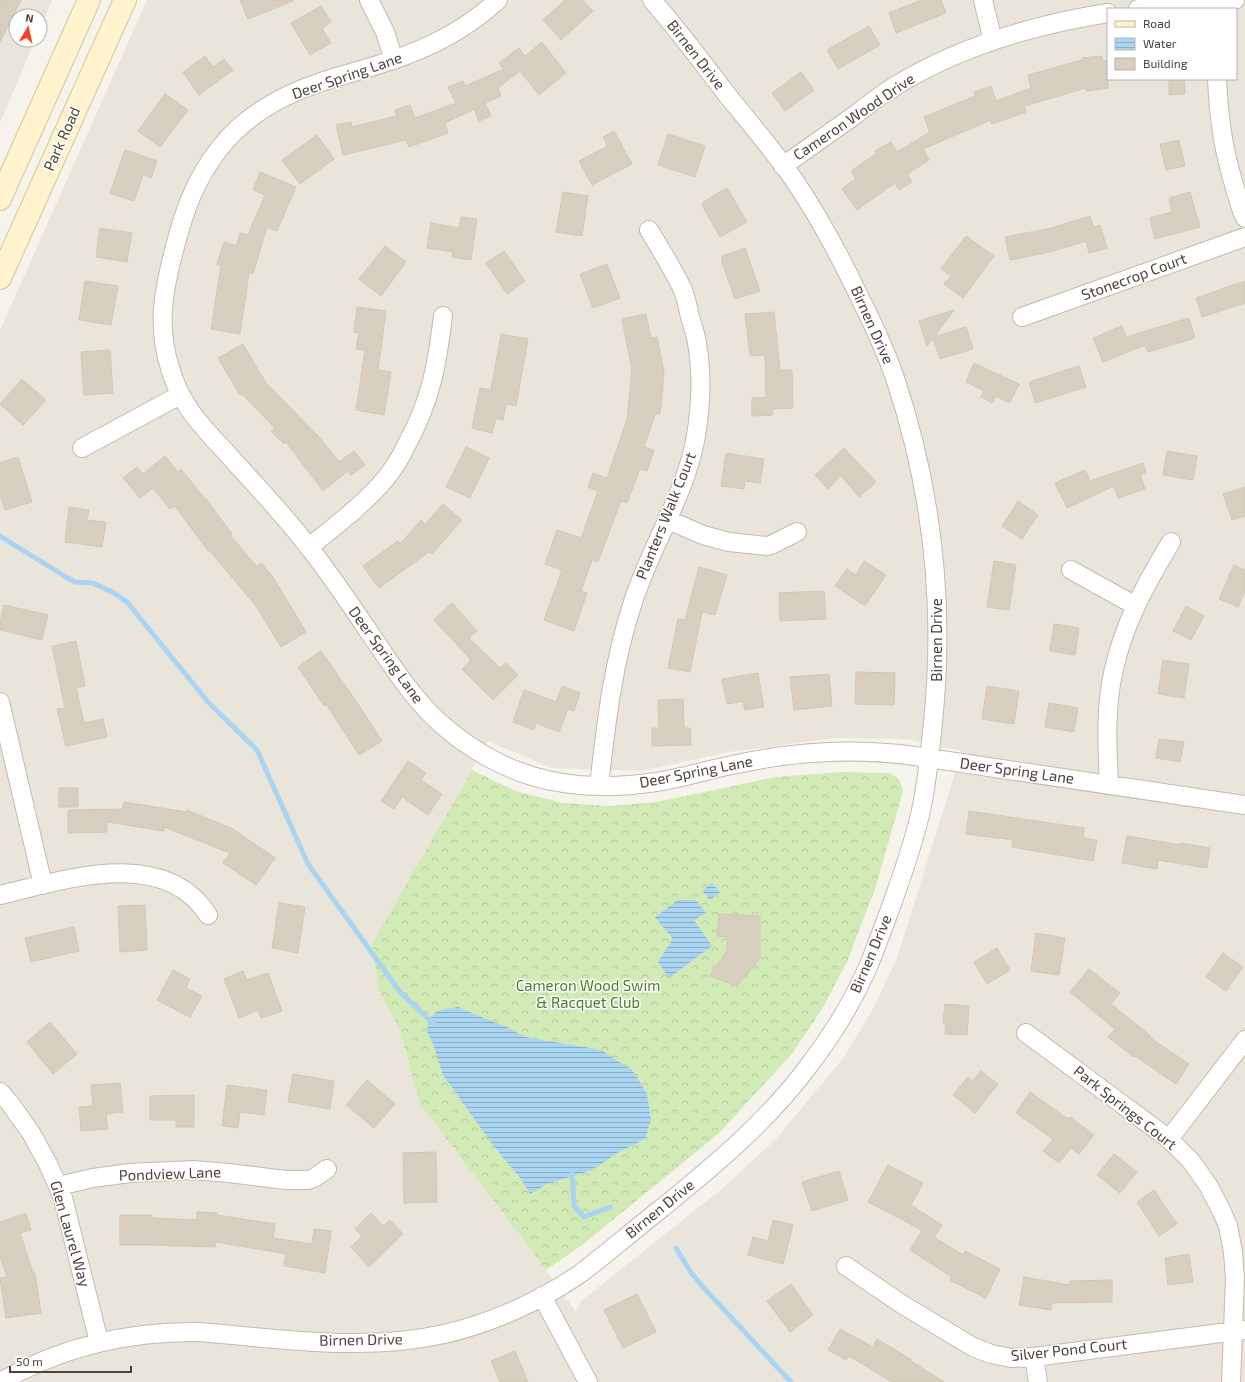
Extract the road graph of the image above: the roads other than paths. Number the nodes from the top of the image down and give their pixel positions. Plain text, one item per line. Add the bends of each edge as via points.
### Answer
1 (89, 0) edge
2 (124, 0) edge
3 (370, 0) edge
4 (498, 0) edge
5 (652, 0) edge
6 (983, 0) edge
7 (1235, 0) edge
8 (1210, 6) edge
9 (1162, 8) edge
10 (1107, 13) edge
11 (993, 41) junction
12 (394, 60) junction
13 (1217, 80) edge
14 (783, 166) junction
15 (0, 199) edge
16 (1245, 218) edge
17 (649, 230) dead end
18 (1245, 237) edge
19 (0, 278) edge
20 (443, 316) dead end
21 (1022, 317) dead end
22 (180, 396) junction
23 (82, 448) dead end
24 (668, 520) junction
25 (797, 532) dead end
26 (1172, 542) dead end
27 (309, 547) junction
28 (1071, 570) dead end
29 (1136, 606) junction
30 (0, 702) edge
31 (930, 758) junction
32 (1109, 784) junction
33 (599, 786) junction
34 (1245, 805) edge
35 (43, 885) junction
36 (0, 895) edge
37 (208, 915) dead end
38 (1026, 1033) dead end
39 (1245, 1040) edge
40 (0, 1092) edge
41 (1170, 1139) junction
42 (327, 1169) dead end
43 (58, 1186) junction
44 (846, 1266) dead end
45 (542, 1296) junction
46 (1239, 1330) edge
47 (99, 1342) junction
48 (1034, 1356) junction
49 (0, 1382) edge
50 (588, 1382) edge
51 (1038, 1382) edge
52 (1232, 1382) edge

1 - 15 main road
2 - 19 main road, Park Road
3 - 12 street via 385,32
4 - 12 street, Deer Spring Lane via 465,26 429,46
5 - 14 street, Birnen Drive
6 - 11 street
7 - 8 street
8 - 9 street
10 - 11 street, Cameron Wood Drive via 1024,31
11 - 14 street, Cameron Wood Drive via 928,68 891,88
12 - 22 street, Deer Spring Lane via 308,86 262,108 227,138 199,178 184,214 164,293 163,336 168,364
13 - 16 street via 1220,122 1228,165
14 - 31 street, Birnen Drive via 830,240 859,295 895,378 911,435 930,523 937,594 937,670
17 - 24 street, Planters Walk Court via 684,292 697,342 699,362 699,419 693,452
18 - 21 street, Stonecrop Court
20 - 27 street via 439,356 431,388 418,425 400,458 381,484 354,511
22 - 23 street
22 - 27 street, Deer Spring Lane via 192,415
24 - 25 street via 716,539 766,546
24 - 33 street, Planters Walk Court via 640,582 618,656 607,711
26 - 29 street via 1150,576
27 - 33 street, Deer Spring Lane via 408,689 442,724 492,759 521,772 552,781
28 - 29 street
29 - 32 street via 1121,640 1113,670 1108,707
30 - 35 street
31 - 32 street, Deer Spring Lane
31 - 33 street, Deer Spring Lane via 866,752 791,755 739,763 657,782
31 - 45 street, Birnen Drive via 919,819 897,891 868,966 836,1028 809,1066 765,1117 729,1152 596,1261
32 - 34 street, Deer Spring Lane
35 - 36 street
35 - 37 street via 110,873 155,876 189,893
38 - 41 street, Park Springs Court
39 - 41 street
40 - 43 street, Glen Laurel Way via 31,1133
41 - 46 street, Park Springs Court via 1191,1161 1208,1185 1228,1226 1234,1252
42 - 43 street, Pondview Lane via 308,1180 193,1170 130,1173
43 - 47 street, Glen Laurel Way via 72,1231
44 - 48 street, Silver Pond Court via 900,1303 973,1347 1011,1358
45 - 47 street, Birnen Drive via 483,1322 405,1341 338,1343 180,1332 154,1333
45 - 50 street
46 - 48 street, Silver Pond Court
46 - 52 street, Park Springs Court
47 - 49 street, Birnen Drive via 34,1364
48 - 51 street

